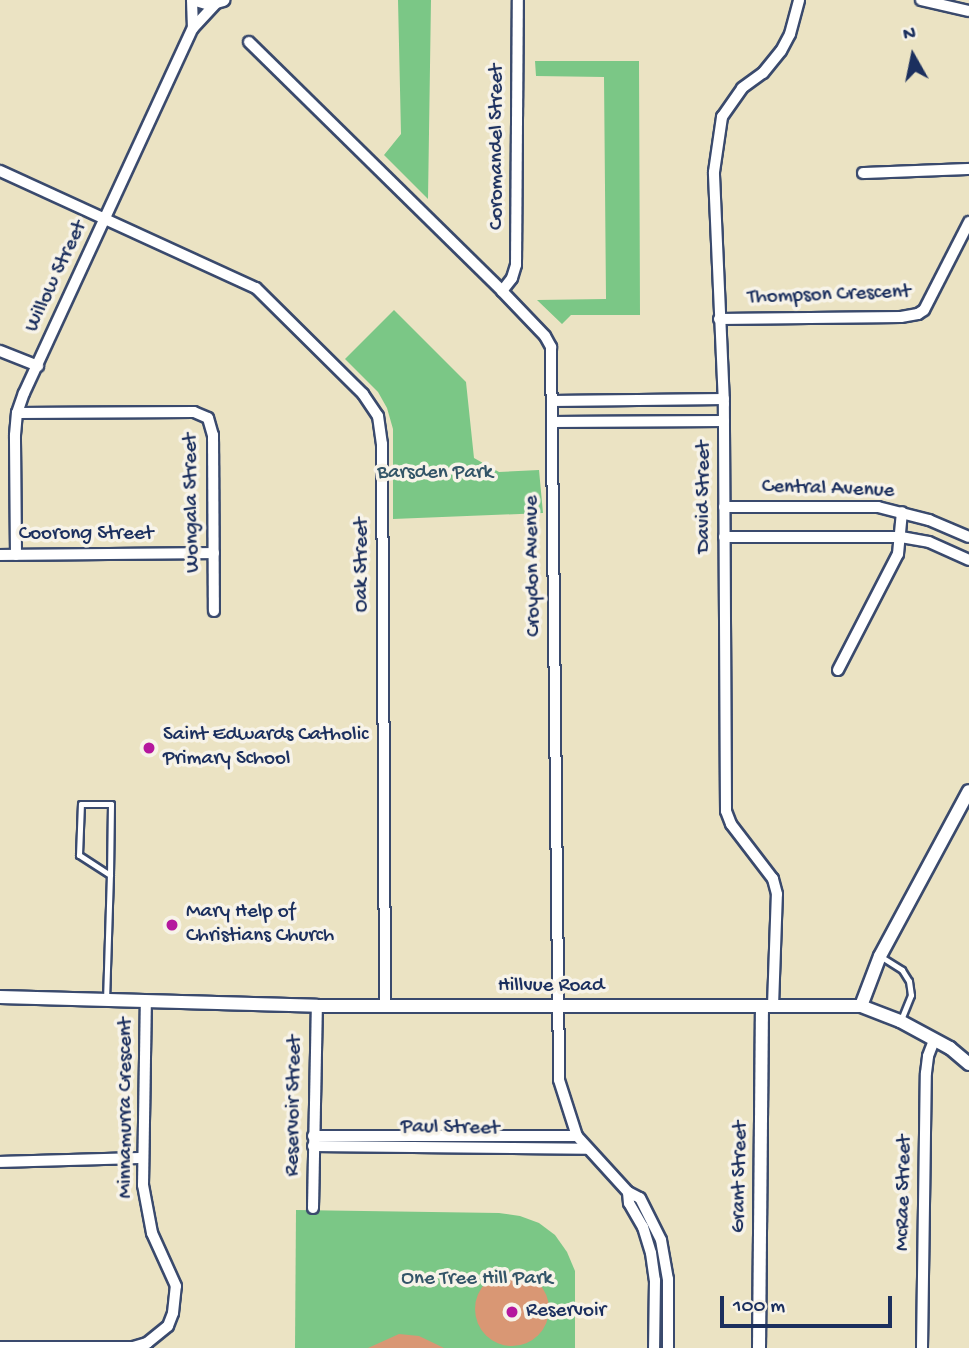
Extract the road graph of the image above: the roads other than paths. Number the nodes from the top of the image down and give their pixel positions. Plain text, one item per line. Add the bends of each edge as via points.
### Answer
1 (194, 0) edge
2 (518, 0) edge
3 (799, 0) edge
4 (921, 0) edge
5 (219, 2) edge
6 (969, 10) edge
7 (193, 28) junction
8 (249, 42) dead end
9 (969, 169) edge
10 (0, 171) edge
11 (863, 173) dead end
12 (106, 217) junction
13 (969, 222) edge
14 (502, 291) junction
15 (719, 319) junction
16 (0, 351) edge
17 (38, 366) junction
18 (724, 398) junction
19 (552, 401) junction
20 (17, 413) junction
21 (724, 421) junction
22 (552, 422) junction
23 (724, 507) junction
24 (902, 512) junction
25 (724, 537) junction
26 (901, 537) junction
27 (969, 537) edge
28 (214, 553) junction
29 (0, 555) edge
30 (16, 555) junction
31 (969, 560) edge
32 (214, 611) dead end
33 (838, 670) dead end
34 (969, 790) edge
35 (110, 875) junction
36 (880, 956) junction
37 (0, 997) edge
38 (106, 1001) junction
39 (146, 1002) junction
40 (385, 1005) junction
41 (317, 1006) junction
42 (557, 1006) junction
43 (767, 1006) junction
44 (861, 1006) junction
45 (900, 1021) junction
46 (934, 1040) junction
47 (969, 1064) edge
48 (577, 1136) junction
49 (313, 1141) junction
50 (587, 1149) junction
51 (143, 1158) junction
52 (0, 1162) edge
53 (628, 1192) junction
54 (313, 1208) dead end
55 (0, 1347) edge
56 (654, 1348) edge
57 (668, 1348) edge
58 (759, 1348) edge
59 (922, 1348) edge

1 - 5 street
1 - 7 street, Willow Street
2 - 14 street, Coromandel Street via 516,265
3 - 15 street, David Street via 782,51 730,102 717,138
4 - 6 street
5 - 7 street, Willow Street
7 - 12 street, Willow Street
8 - 14 street, Croydon Avenue
9 - 11 street
10 - 12 street, Oak Street
12 - 17 street, Willow Street
12 - 40 street, Oak Street via 256,288 363,394 378,416 382,444
13 - 15 street, Thompson Crescent via 918,314
14 - 19 street, Croydon Avenue via 551,347
15 - 18 street, David Street
16 - 17 street
17 - 20 street, Willow Street
18 - 19 street
18 - 21 street, David Street
19 - 22 street, Croydon Avenue
20 - 28 street, Wongala Street via 194,412 208,418 213,435
20 - 30 street, Willow Street
21 - 22 street
21 - 23 street, David Street
22 - 42 street, Croydon Avenue
23 - 24 street, Central Avenue
23 - 25 street, David Street
24 - 26 street
24 - 27 street, Central Avenue
25 - 26 street
25 - 43 street, David Street via 726,811 775,886
26 - 31 street via 929,542
26 - 33 street via 898,554
28 - 30 street, Coorong Street
28 - 32 street, Wongala Street
29 - 30 street, Coorong Street
34 - 36 street
35 - 35 lane via 79,855 81,804 111,804
35 - 38 lane
36 - 44 street
36 - 45 lane via 902,970 911,987
37 - 38 street, Hillvue Road
38 - 39 street, Hillvue Road
39 - 41 street, Hillvue Road
39 - 51 street, Minnamurra Crescent
40 - 41 street, Hillvue Road
40 - 42 street, Hillvue Road
41 - 49 street, Reservoir Street
42 - 43 street, Hillvue Road
42 - 48 street, Croydon Avenue via 559,1080
43 - 44 street, Hillvue Road
43 - 58 street, Grant Street
44 - 45 street
45 - 46 street
46 - 47 street
46 - 59 street, McRae Street via 926,1073
48 - 49 street, Paul Street
48 - 50 street, Croydon Avenue
49 - 50 street, Paul Street
49 - 54 street, Reservoir Street
50 - 53 street, Croydon Avenue
51 - 52 street
51 - 55 street, Minnamurra Crescent via 144,1196 152,1233 176,1286 168,1326 147,1343 133,1347
53 - 56 street, Croydon Avenue via 651,1253
53 - 57 street, Croydon Avenue via 640,1198 661,1240 668,1279

